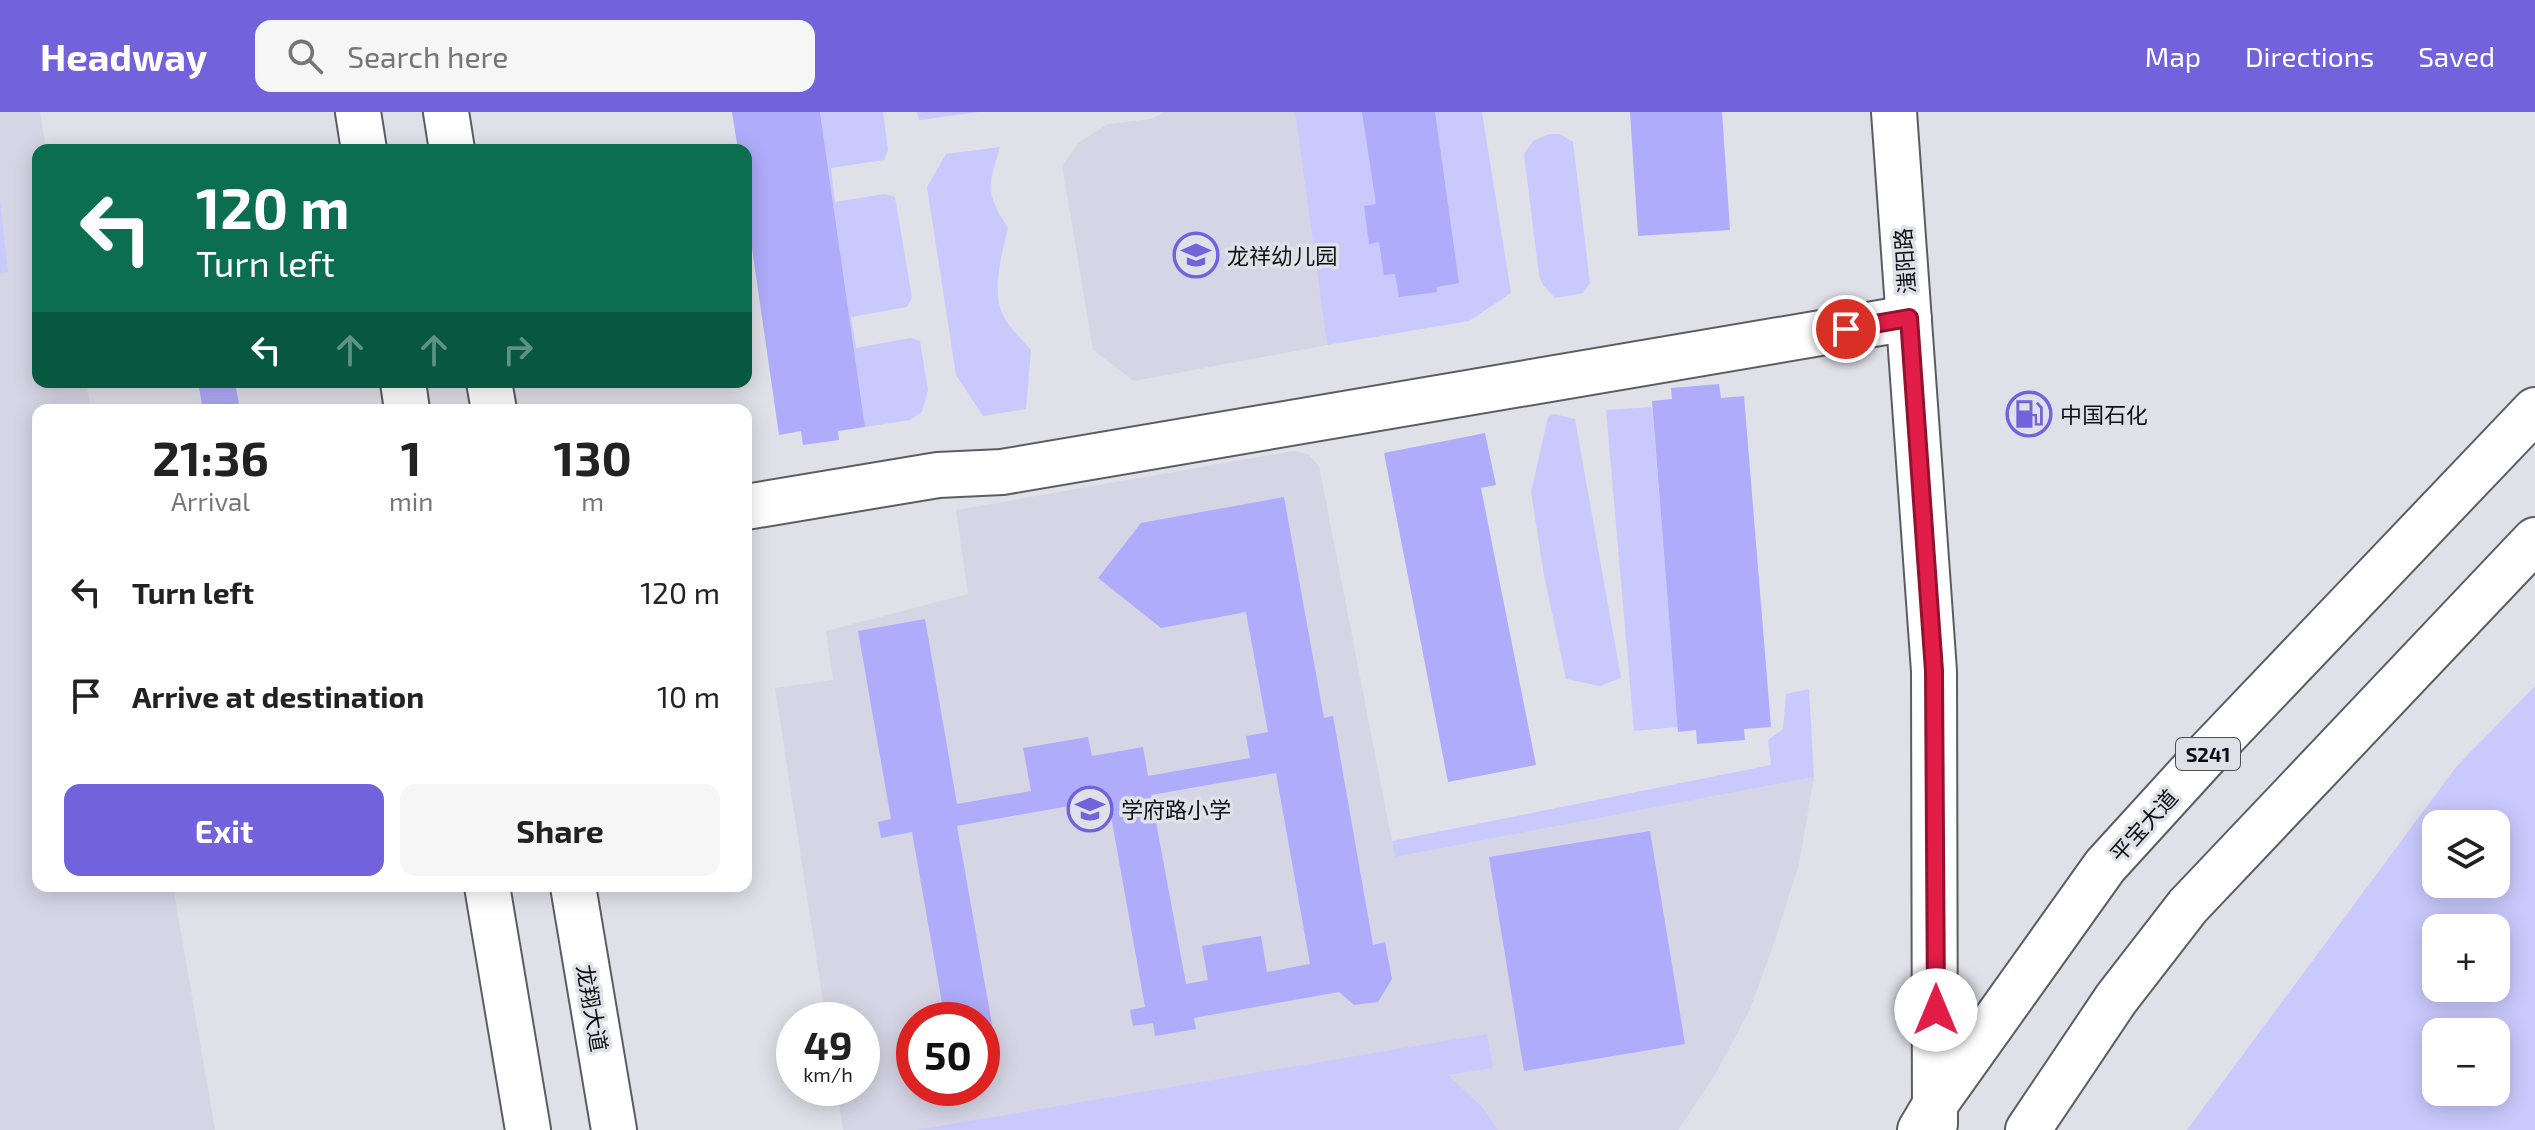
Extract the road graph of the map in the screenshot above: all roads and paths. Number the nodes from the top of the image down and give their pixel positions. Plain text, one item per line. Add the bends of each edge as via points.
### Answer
1 (358, 112) edge
2 (446, 112) edge
3 (1894, 112) edge
4 (363, 144) edge
5 (451, 144) edge
6 (1909, 318) junction
7 (2535, 410) edge
8 (752, 506) edge
9 (2535, 540) edge
10 (488, 892) edge
11 (574, 892) edge
12 (2116, 999) junction
13 (1931, 1121) edge
14 (528, 1130) edge
15 (614, 1130) edge
16 (2028, 1130) edge
17 (2058, 1130) edge

1 - 4 main road
2 - 5 main road
3 - 6 main road, 滍阳路
6 - 8 main road via 1002,472 938,475
6 - 13 main road, 滍阳路 via 1934,671
7 - 13 main road, 平宝大道 / S241 via 2105,866
9 - 12 main road via 2188,906
10 - 14 main road
11 - 15 main road, 龙翔大道
12 - 16 main road
12 - 17 main road

